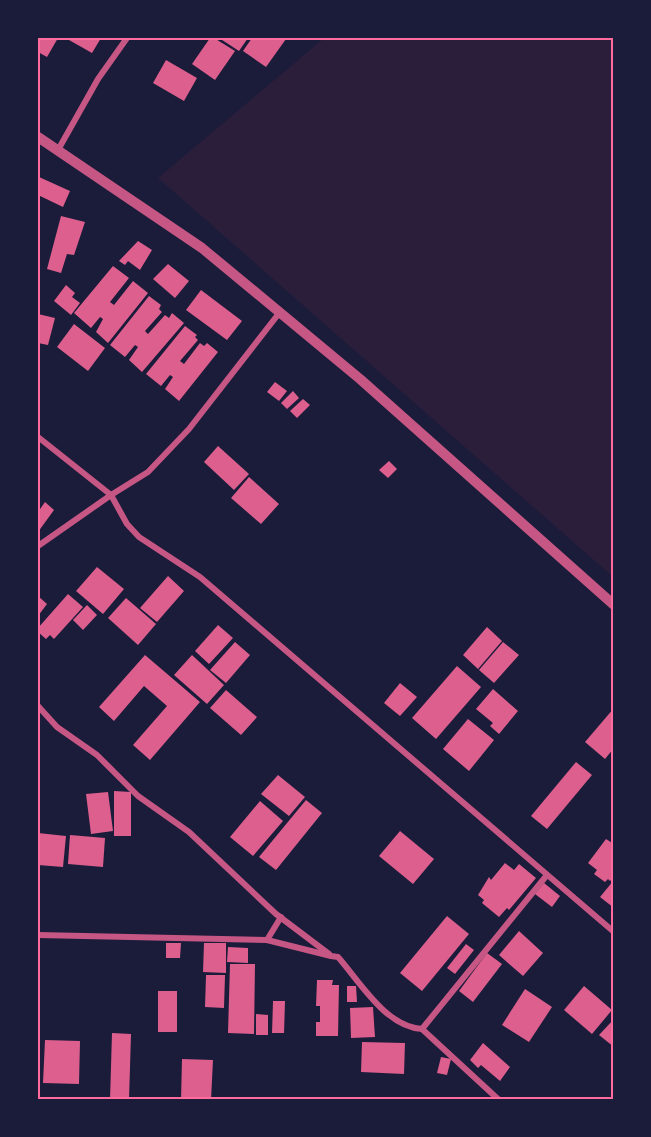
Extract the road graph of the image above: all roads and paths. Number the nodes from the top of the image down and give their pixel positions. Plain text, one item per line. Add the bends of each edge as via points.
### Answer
1 (127, 38) edge
2 (38, 137) edge
3 (58, 150) junction
4 (280, 312) junction
5 (38, 437) edge
6 (111, 495) junction
7 (38, 546) edge
8 (614, 604) edge
9 (38, 706) edge
10 (547, 875) junction
11 (281, 917) junction
12 (612, 928) edge
13 (38, 935) edge
14 (267, 940) junction
15 (331, 956) junction
16 (422, 1029) junction
17 (498, 1100) edge

1 - 3 street via 98,79
2 - 3 street
3 - 4 street via 202,248
4 - 6 street via 189,429 148,472
4 - 8 street
5 - 6 street
6 - 7 street
6 - 10 street via 139,537 200,577
9 - 11 street via 57,727 97,755 138,796 189,832
10 - 12 street
10 - 16 street
11 - 14 street
11 - 15 street
13 - 14 street
14 - 15 street
15 - 16 street via 338,957 389,1015 411,1029
16 - 17 street

